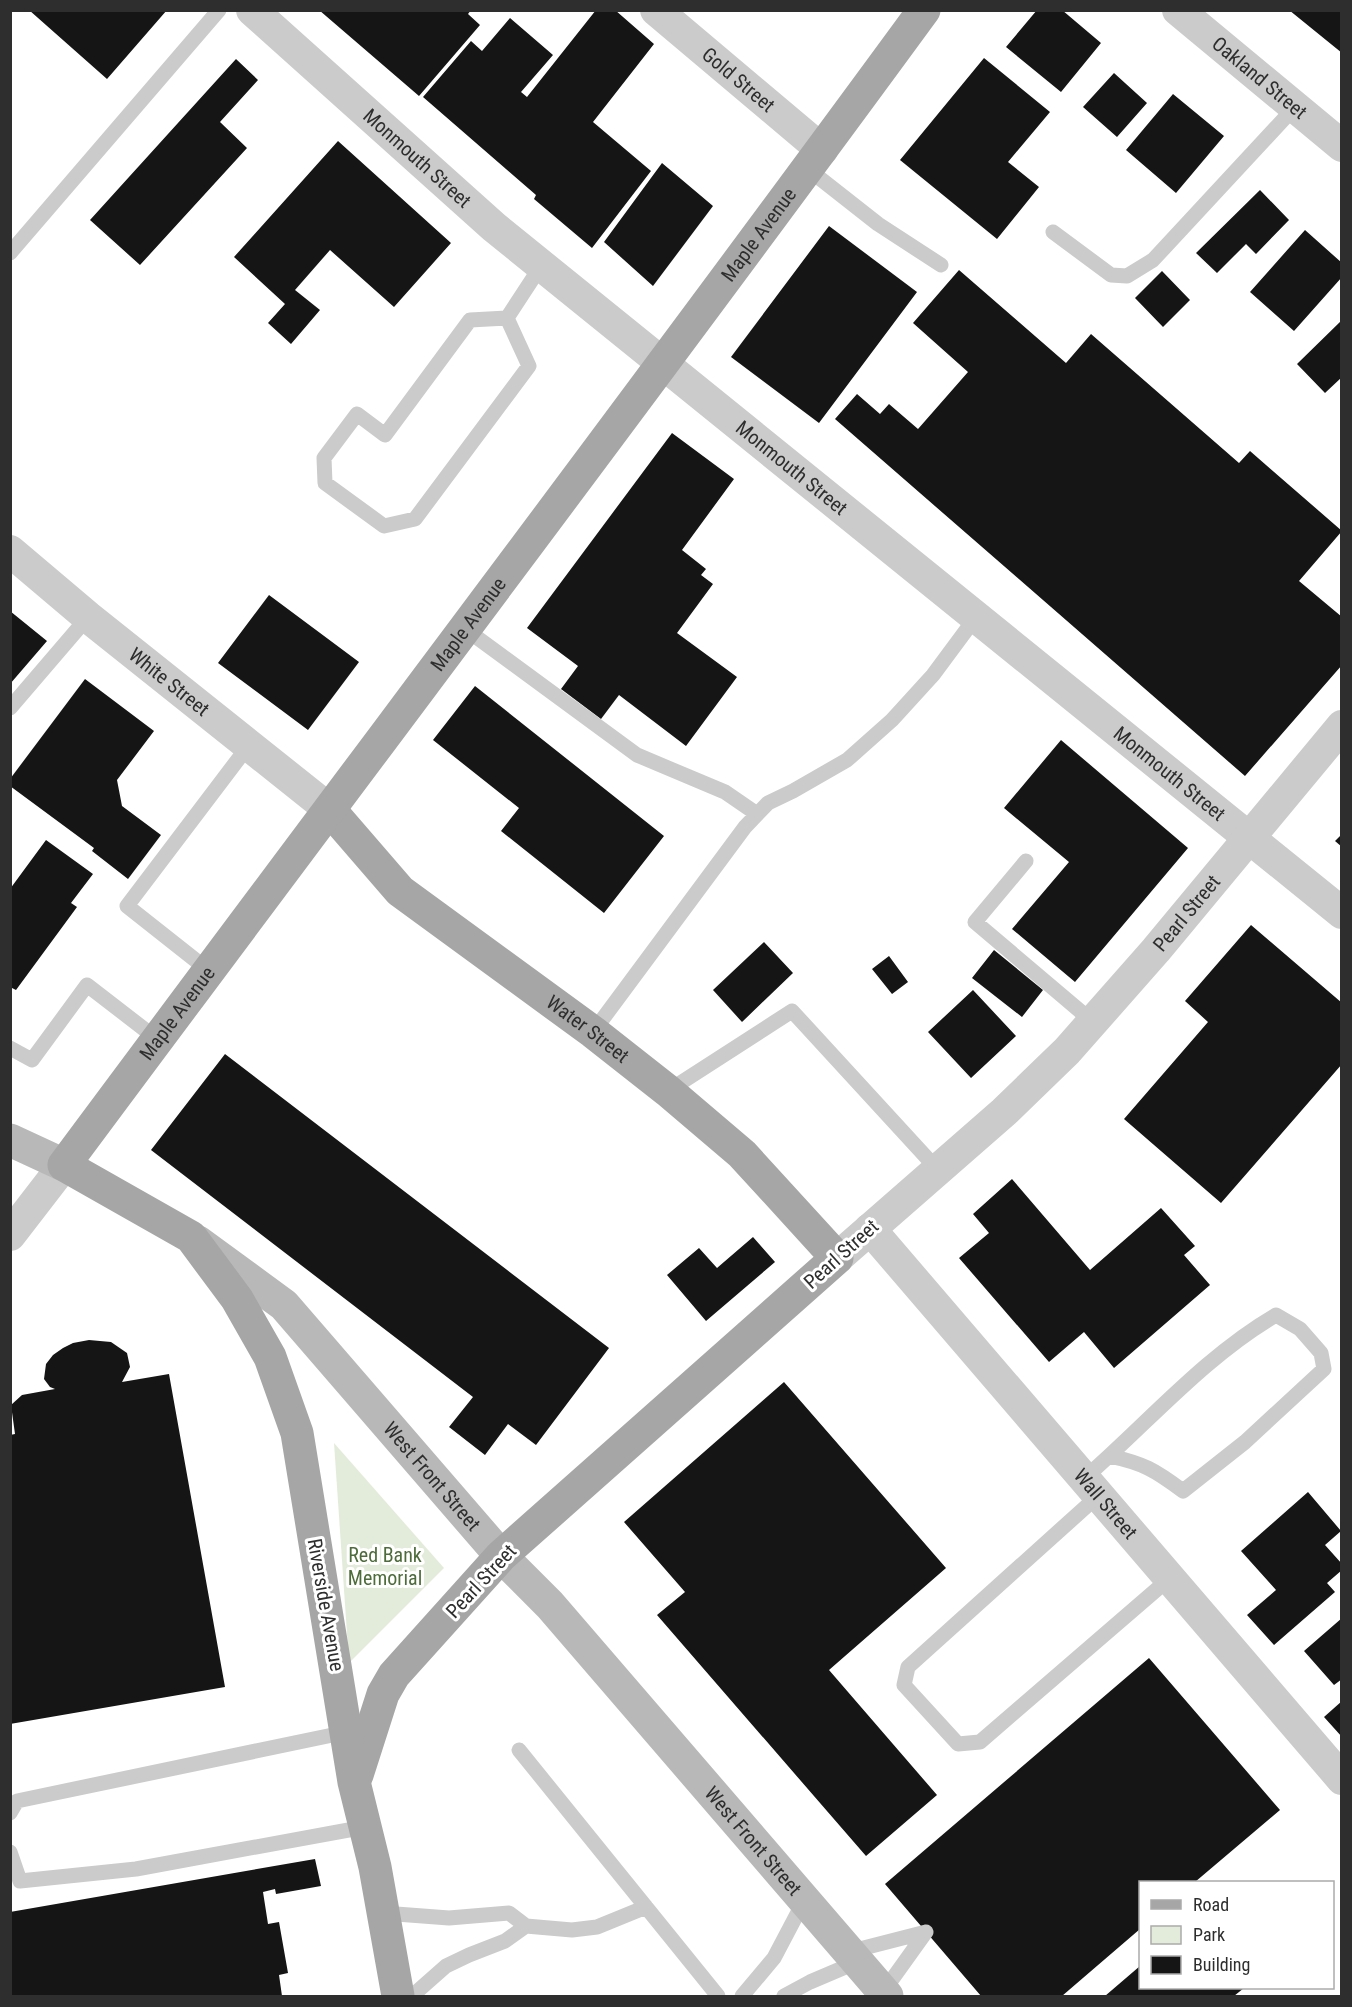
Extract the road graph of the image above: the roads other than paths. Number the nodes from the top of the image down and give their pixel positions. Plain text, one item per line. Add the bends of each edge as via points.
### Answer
1 (219, 10) edge
2 (252, 10) edge
3 (656, 10) edge
4 (924, 10) edge
5 (1178, 10) edge
6 (1294, 107) junction
7 (1341, 146) edge
8 (815, 159) junction
9 (1053, 232) dead end
10 (10, 254) edge
11 (542, 266) junction
12 (941, 266) dead end
13 (507, 318) junction
14 (661, 364) junction
15 (10, 550) edge
16 (88, 617) junction
17 (976, 617) junction
18 (464, 628) junction
19 (10, 708) edge
20 (1341, 726) edge
21 (249, 745) junction
22 (330, 810) junction
23 (757, 814) junction
24 (1249, 837) junction
25 (1026, 861) dead end
26 (1341, 913) edge
27 (208, 970) junction
28 (1093, 1022) junction
29 (593, 1032) junction
30 (158, 1039) junction
31 (10, 1048) edge
32 (668, 1091) junction
33 (10, 1140) edge
34 (64, 1165) junction
35 (938, 1170) junction
36 (870, 1229) junction
37 (10, 1235) edge
38 (191, 1237) junction
39 (837, 1258) junction
40 (1109, 1456) junction
41 (1092, 1486) junction
42 (501, 1556) junction
43 (1170, 1578) junction
44 (347, 1732) junction
45 (519, 1750) dead end
46 (1341, 1779) edge
47 (354, 1782) junction
48 (10, 1813) edge
49 (365, 1827) junction
50 (10, 1852) edge
51 (804, 1901) junction
52 (646, 1907) junction
53 (383, 1913) junction
54 (526, 1926) junction
55 (853, 1957) junction
56 (885, 1994) edge
57 (398, 1996) edge
58 (412, 1996) edge
59 (718, 1996) edge
60 (742, 1996) edge
61 (784, 1996) edge

1 - 10 lane
2 - 11 street, Monmouth Street
3 - 8 street, Gold Street
4 - 8 main road, Maple Avenue
5 - 6 street, Oakland Street
6 - 7 street, Oakland Street
6 - 9 lane via 1153,260 1127,276 1111,275
8 - 12 lane via 878,224
8 - 14 main road, Maple Avenue
11 - 13 lane
11 - 14 street, Monmouth Street
13 - 13 lane via 529,366 415,519 384,526 325,483 324,458 357,414 385,435 470,320
14 - 17 street, Monmouth Street
14 - 18 main road, Maple Avenue
15 - 16 street, White Street
16 - 19 lane
16 - 21 street, White Street
17 - 23 lane via 933,675 892,720 847,760 768,802
17 - 24 street, Monmouth Street
18 - 22 main road, Maple Avenue
18 - 23 lane via 637,755 724,792
20 - 24 street, Pearl Street
21 - 22 street, White Street
21 - 27 lane via 127,906
22 - 27 main road, Maple Avenue
22 - 29 main road, Water Street via 400,891
23 - 29 lane
24 - 26 street, Monmouth Street
24 - 28 street, Pearl Street
25 - 28 lane via 975,922
27 - 30 main road, Maple Avenue
28 - 35 street, Pearl Street via 1004,1112
29 - 32 main road, Water Street
30 - 31 lane via 87,985 32,1060
30 - 34 main road, Maple Avenue
32 - 35 lane via 792,1011
32 - 39 main road, Water Street via 742,1154
33 - 34 main road, West Front Street
34 - 37 street, Maple Avenue
34 - 38 main road, West Front Street
35 - 36 street, Pearl Street
36 - 39 street, Pearl Street
36 - 41 street, Wall Street
38 - 42 main road, West Front Street via 284,1305
38 - 44 main road, Riverside Avenue via 237,1299 270,1357 297,1433
39 - 42 main road, Pearl Street
40 - 40 lane via 1153,1469 1183,1491 1245,1442 1324,1369 1321,1353 1300,1329 1276,1315 1194,1378
40 - 41 lane
41 - 43 street, Wall Street
41 - 43 lane via 908,1667 904,1685 958,1744 980,1742
42 - 47 main road, Pearl Street via 394,1675 383,1694
42 - 51 main road, West Front Street via 550,1605
43 - 46 street, Wall Street
44 - 47 main road, Riverside Avenue
44 - 48 lane via 16,1801
45 - 52 lane
47 - 49 main road, Riverside Avenue
49 - 50 lane via 136,1869 20,1881
49 - 53 main road, Riverside Avenue
51 - 55 main road, West Front Street
51 - 60 lane via 774,1958
52 - 54 lane via 597,1927 572,1930
52 - 59 lane
53 - 54 lane via 449,1918 509,1913
53 - 57 main road, Riverside Avenue
54 - 58 lane via 505,1941 446,1966
55 - 56 main road, West Front Street
55 - 56 lane via 926,1932
55 - 61 lane

